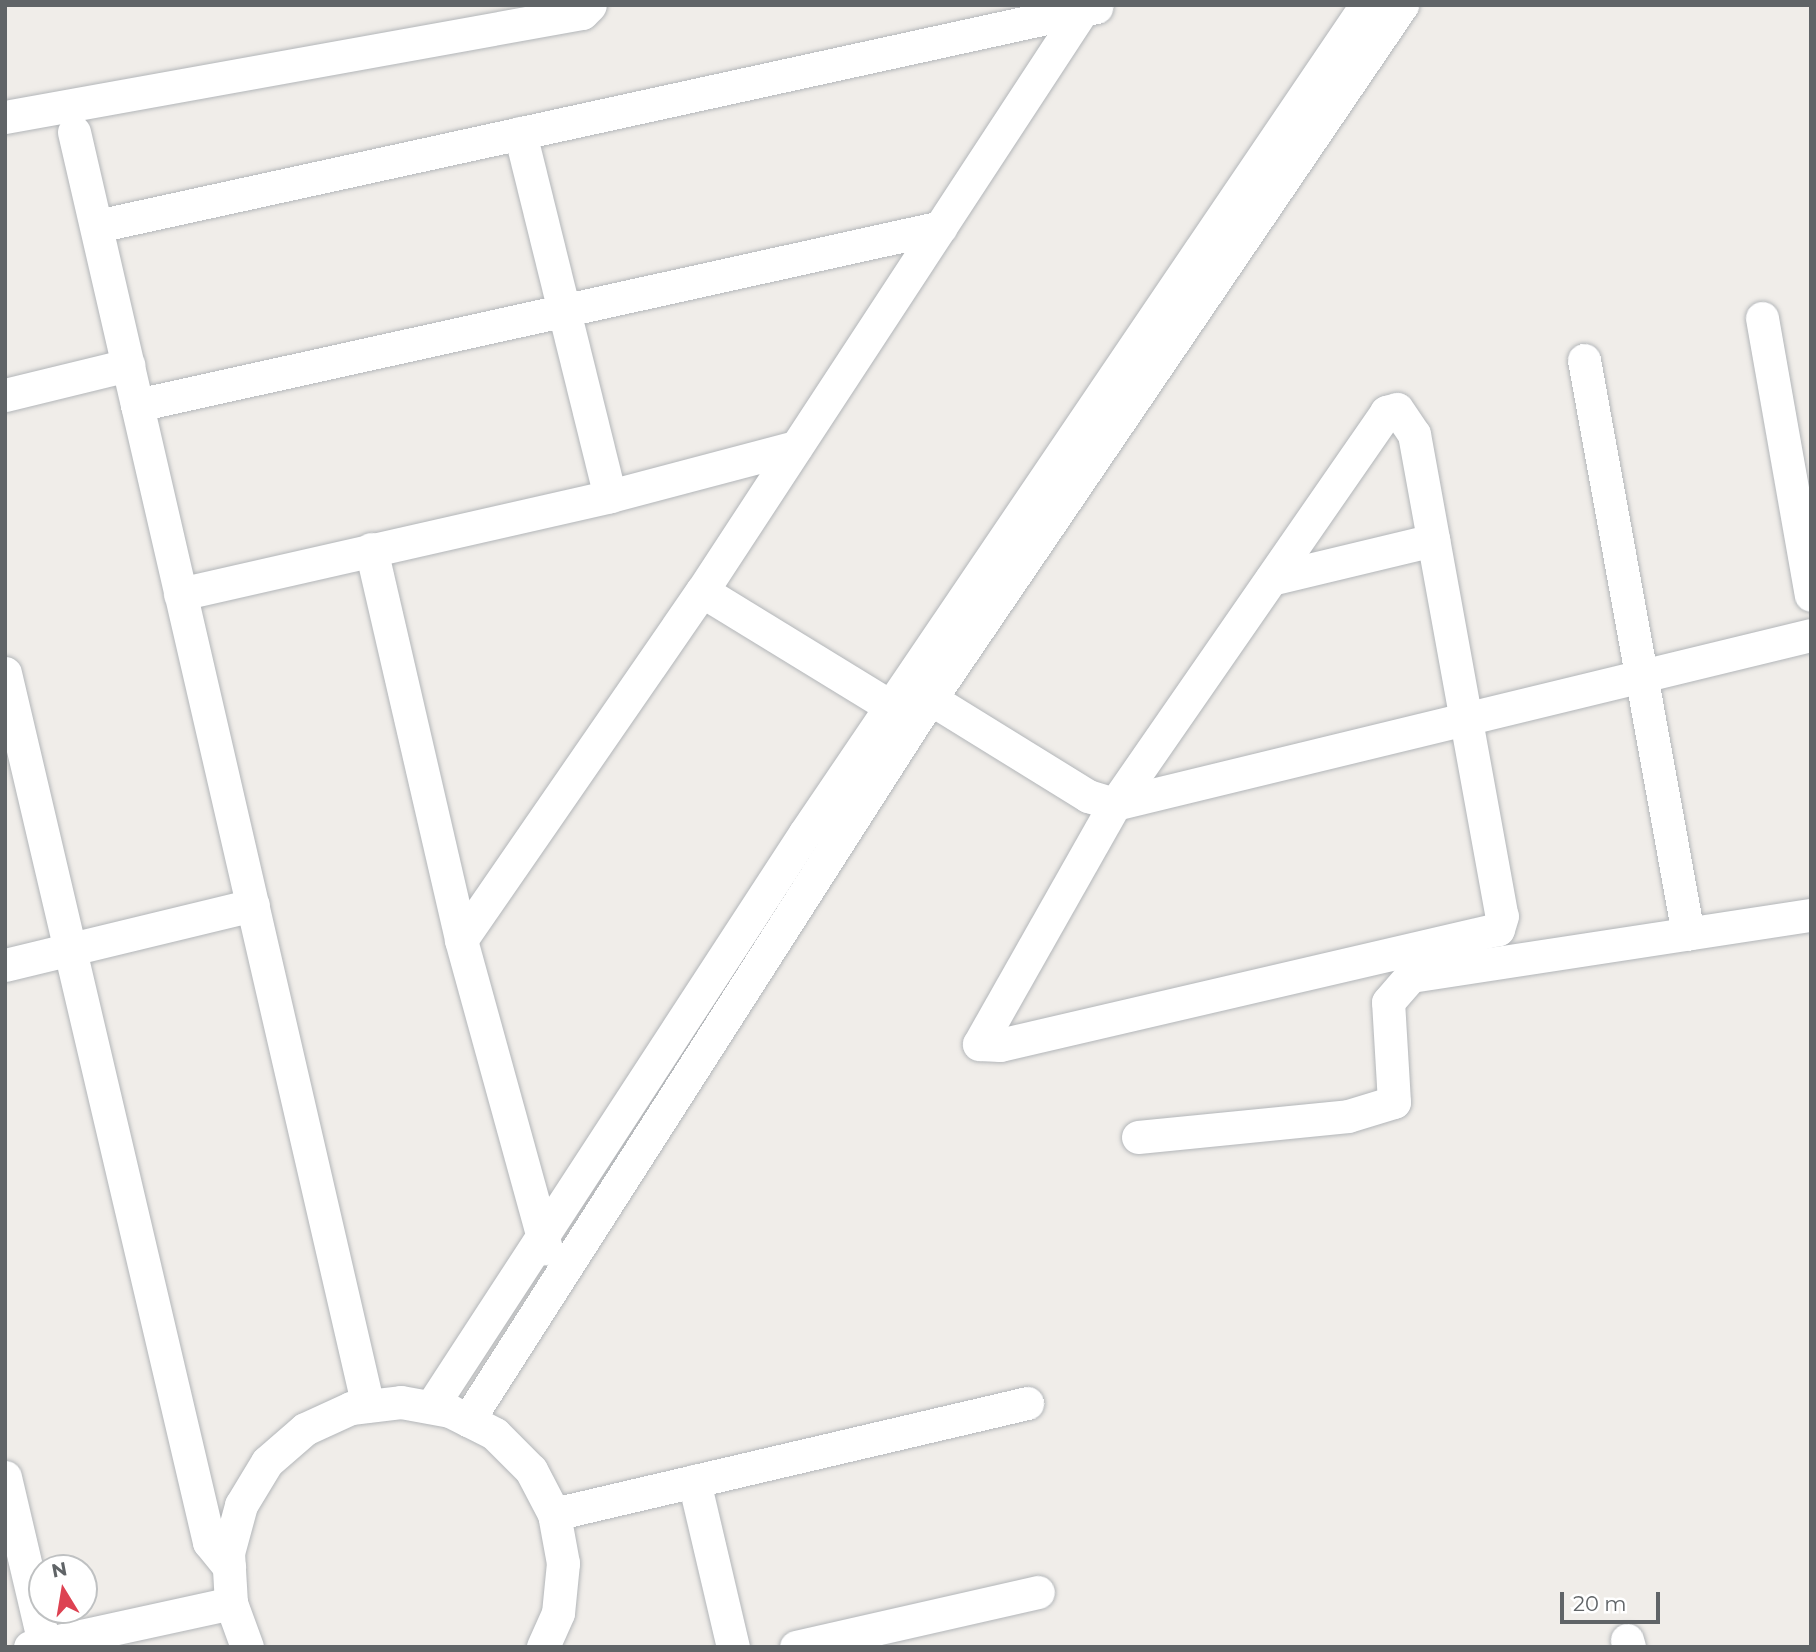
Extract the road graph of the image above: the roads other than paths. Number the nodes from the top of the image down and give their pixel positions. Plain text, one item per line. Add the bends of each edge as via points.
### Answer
1 (590, 5) edge
2 (1366, 5) edge
3 (1402, 5) edge
4 (1093, 7) edge
5 (5, 117) edge
6 (74, 132) dead end
7 (520, 133) junction
8 (97, 226) junction
9 (941, 227) junction
10 (564, 311) junction
11 (1762, 318) dead end
12 (1584, 360) dead end
13 (128, 365) junction
14 (5, 395) edge
15 (137, 405) junction
16 (796, 447) junction
17 (610, 496) junction
18 (1433, 540) junction
19 (371, 549) junction
20 (1271, 579) junction
21 (702, 591) junction
22 (180, 594) junction
23 (1811, 595) edge
24 (1811, 635) edge
25 (5, 673) edge
26 (1643, 676) junction
27 (912, 710) junction
28 (1467, 718) junction
29 (1115, 804) junction
30 (253, 905) junction
31 (1811, 915) edge
32 (1688, 934) junction
33 (461, 940) junction
34 (68, 950) junction
35 (5, 965) edge
36 (1138, 1137) dead end
37 (541, 1238) junction
38 (558, 1279) junction
39 (1027, 1403) dead end
40 (368, 1406) junction
41 (431, 1407) junction
42 (468, 1420) junction
43 (5, 1477) edge
44 (694, 1481) junction
45 (554, 1514) junction
46 (229, 1567) junction
47 (1038, 1592) dead end
48 (231, 1603) junction
49 (107, 1639) edge
50 (37, 1645) edge
51 (247, 1647) edge
52 (543, 1647) edge
53 (733, 1647) edge
54 (796, 1647) edge

1 - 5 street via 582,13
2 - 27 street
3 - 27 street
4 - 7 street
4 - 9 street
6 - 8 street
7 - 8 street
7 - 10 street
8 - 13 street
9 - 10 street
9 - 16 street
10 - 15 street
10 - 17 street
11 - 23 street
12 - 26 street
13 - 14 street
13 - 15 street
15 - 22 street
16 - 17 street
16 - 21 street
17 - 19 street
18 - 20 street
18 - 20 street via 1414,434 1397,409 1386,412
18 - 28 street
19 - 22 street
19 - 33 street
20 - 29 street
21 - 27 street
21 - 33 street
22 - 30 street
24 - 26 street
25 - 34 street
26 - 28 street
26 - 32 street
27 - 29 street via 1088,796
27 - 37 street
27 - 38 street
28 - 29 street
28 - 29 street via 1502,916 1498,929 1000,1045 979,1044
30 - 34 street
30 - 40 street
31 - 32 street
32 - 36 street via 1411,976 1388,1002 1394,1102 1348,1116
33 - 37 street
34 - 35 street
34 - 46 street via 209,1542
37 - 38 street
37 - 41 street
38 - 42 street
39 - 44 street
40 - 41 street via 401,1402
40 - 46 street via 351,1408 305,1429 267,1462 241,1505
41 - 42 street
42 - 45 street via 495,1434 531,1470
43 - 50 street
44 - 45 street
44 - 53 street
45 - 52 street via 564,1563 558,1613
46 - 48 street
47 - 54 street
48 - 49 street
48 - 51 street
49 - 50 street

